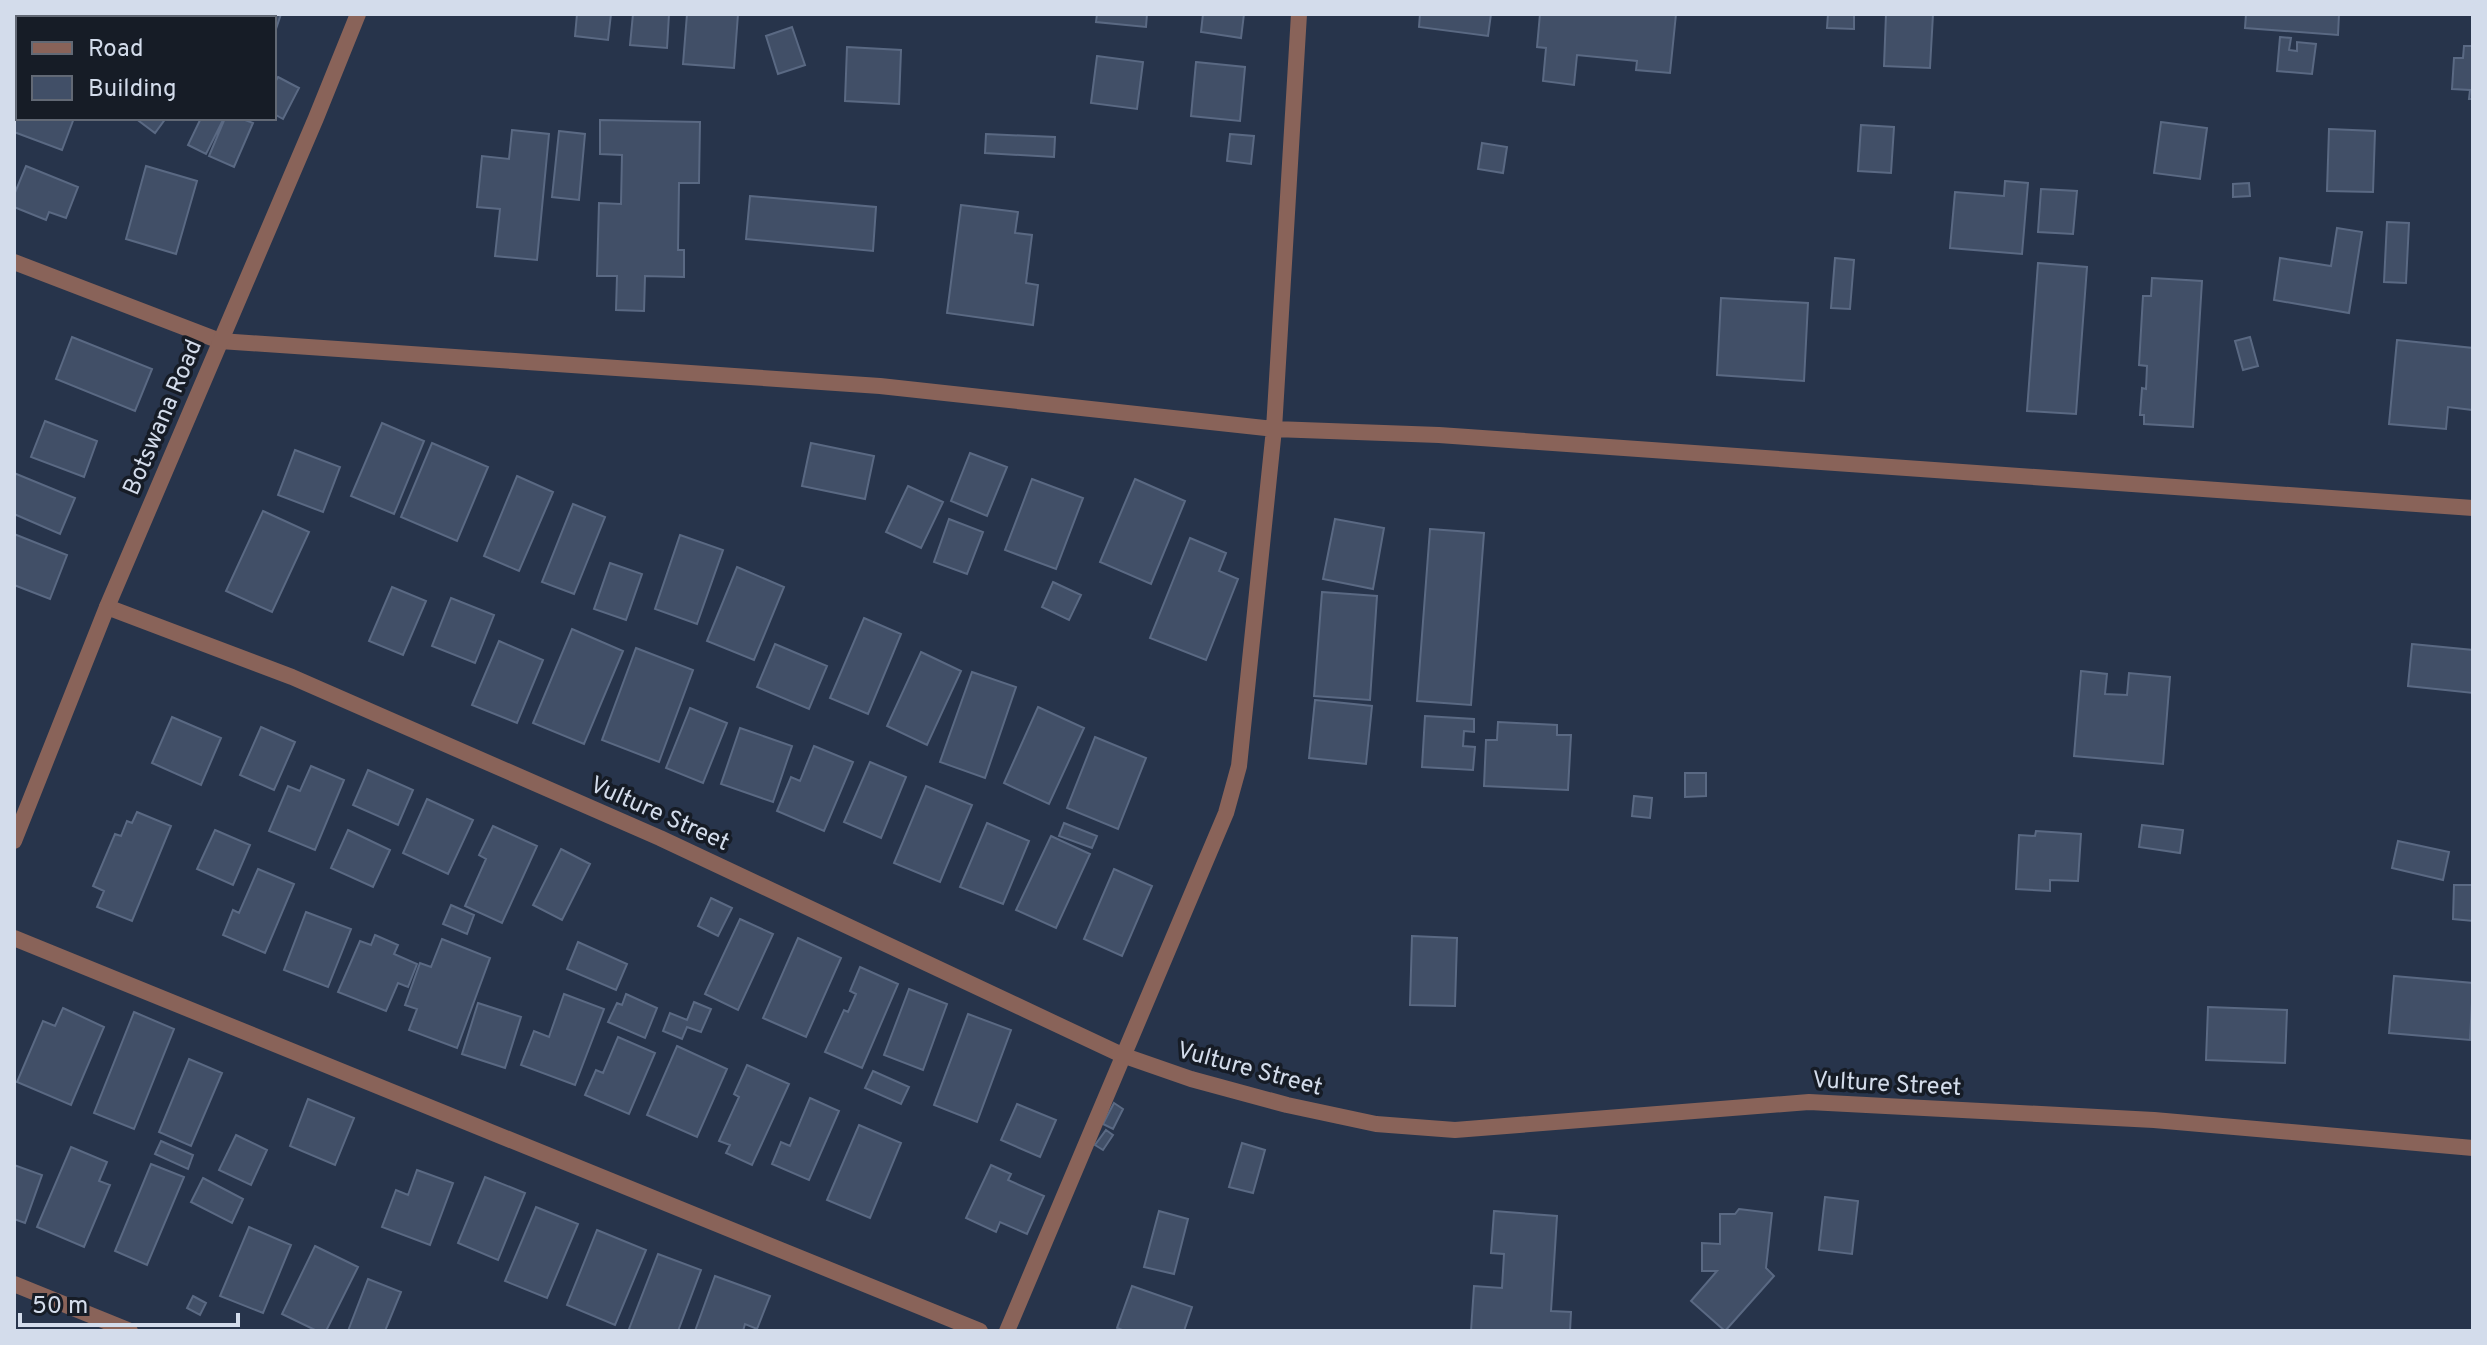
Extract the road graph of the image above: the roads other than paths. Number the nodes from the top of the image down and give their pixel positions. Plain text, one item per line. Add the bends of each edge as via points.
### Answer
1 (358, 14) edge
2 (1299, 14) edge
3 (14, 262) edge
4 (220, 341) junction
5 (1274, 429) junction
6 (2473, 508) edge
7 (107, 607) junction
8 (14, 841) edge
9 (14, 938) edge
10 (1122, 1055) junction
11 (2473, 1148) edge
12 (14, 1284) edge
13 (130, 1331) edge
14 (980, 1331) edge
15 (1007, 1331) edge

1 - 4 street, Botswana Road
2 - 5 street
3 - 4 street
4 - 5 street via 880,386
4 - 7 street, Botswana Road
5 - 6 street via 1455,436
5 - 10 street via 1239,766 1226,813
7 - 8 street, Botswana Road
7 - 10 street, Vulture Street via 292,677 660,838
9 - 14 street
10 - 11 street, Vulture Street via 1287,1105 1423,1128 1455,1130 1809,1102 2154,1120
10 - 15 street
12 - 13 street

